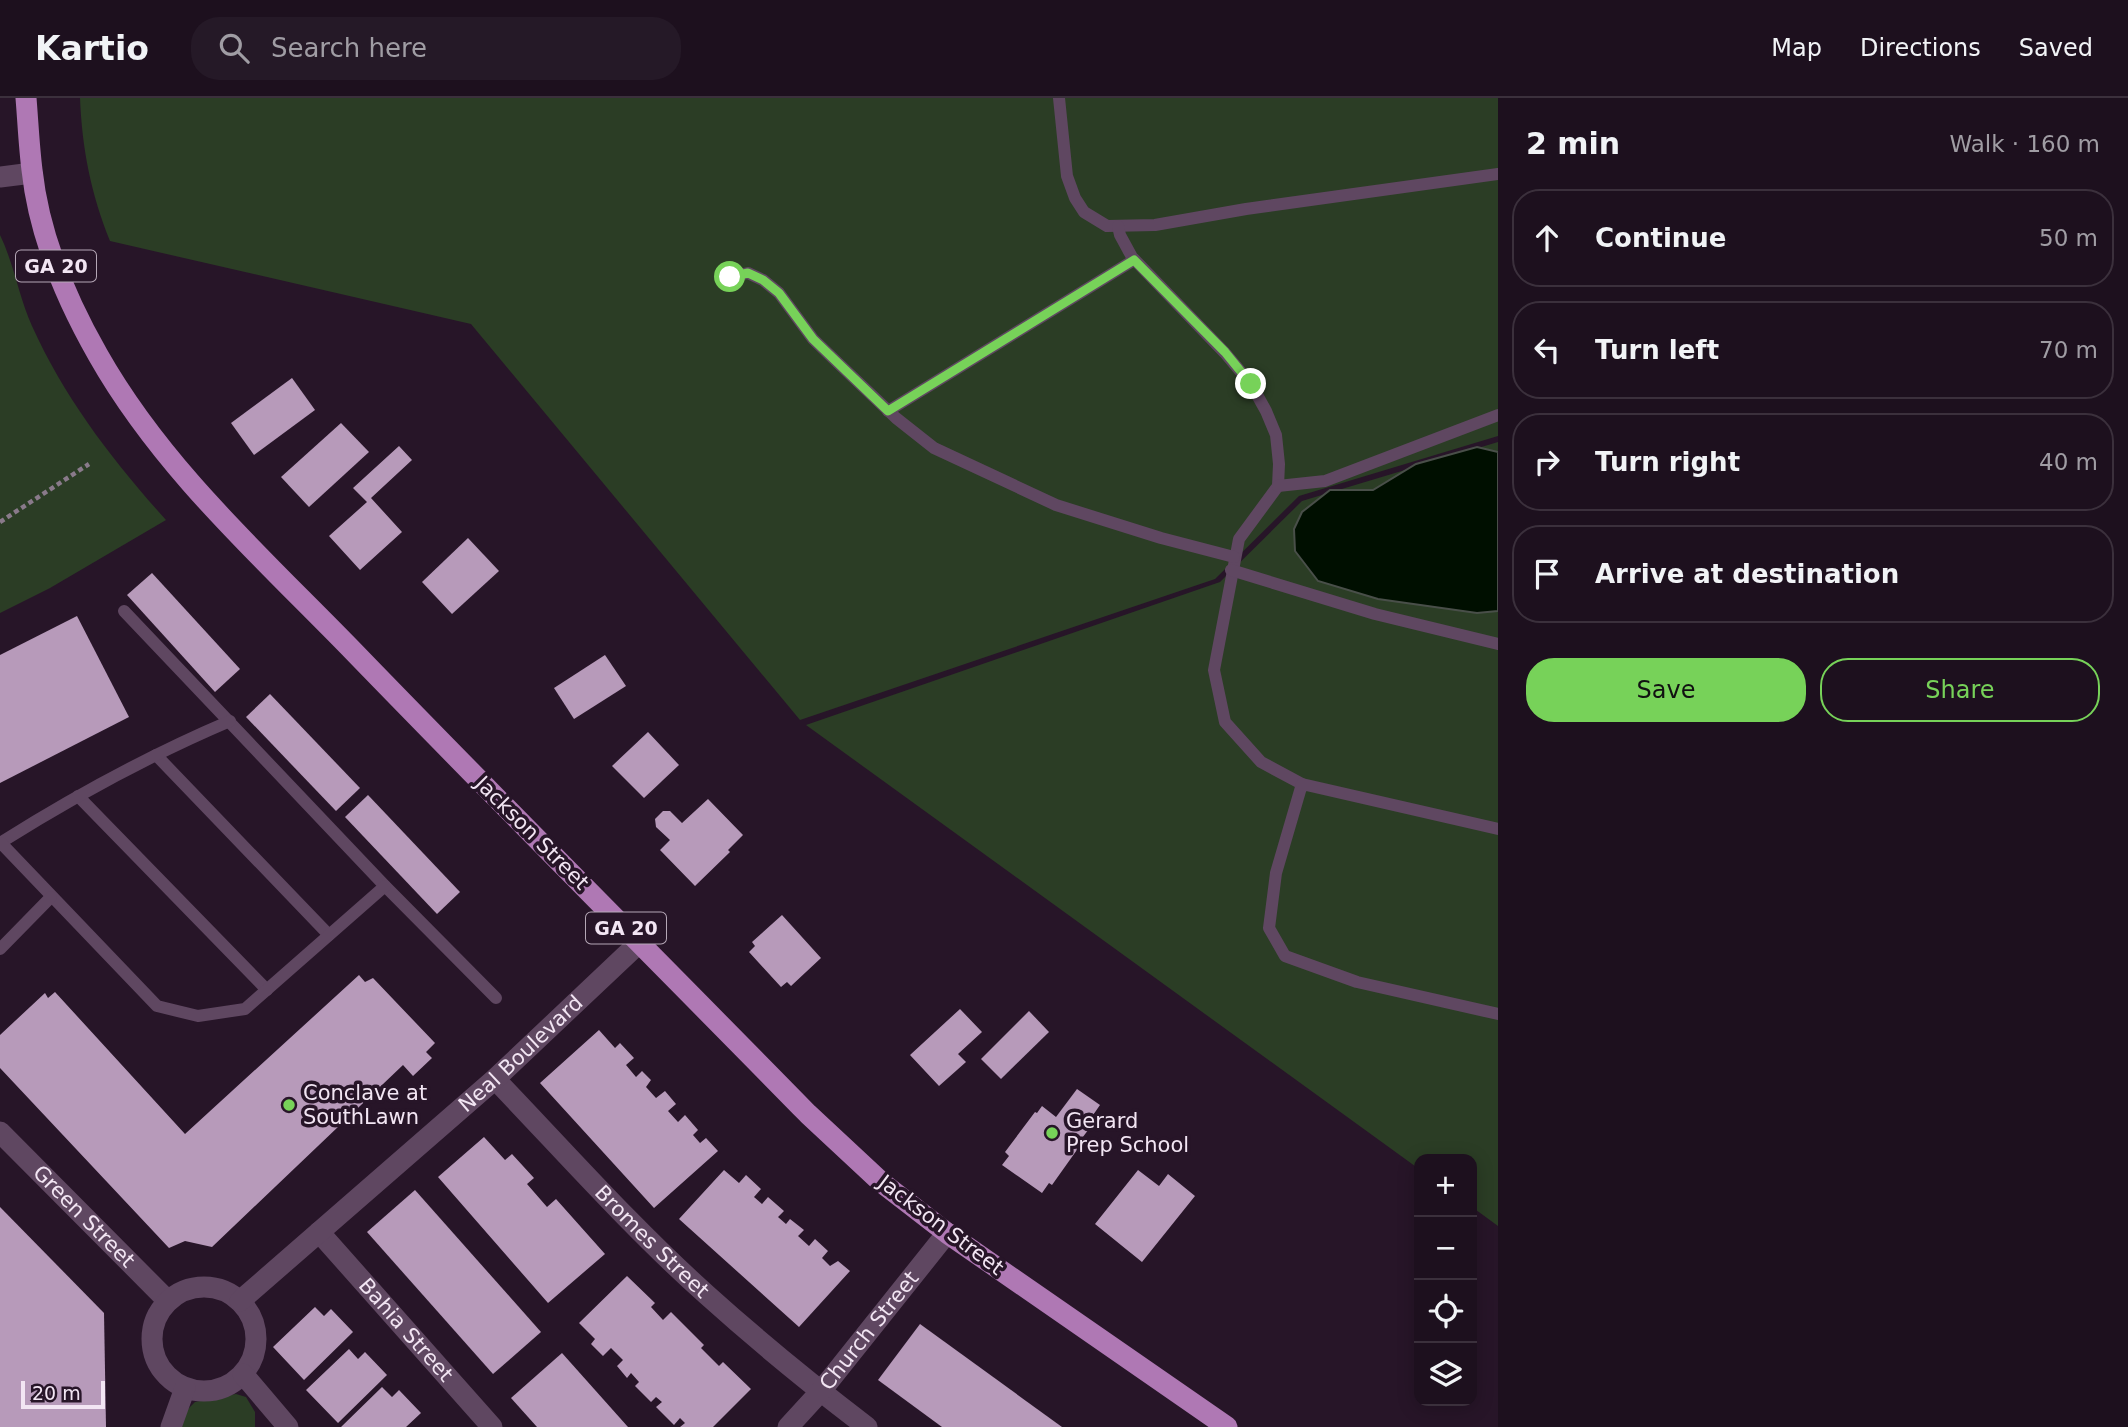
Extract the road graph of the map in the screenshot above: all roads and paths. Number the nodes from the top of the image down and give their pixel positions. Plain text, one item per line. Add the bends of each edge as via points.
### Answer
1 (26, 98) edge
2 (1059, 98) edge
3 (32, 173) junction
4 (1498, 174) edge
5 (0, 177) edge
6 (1118, 226) junction
7 (1134, 260) junction
8 (730, 277) dead end
9 (888, 411) junction
10 (1498, 415) edge
11 (89, 464) dead end
12 (1278, 486) junction
13 (0, 522) edge
14 (1234, 557) junction
15 (1231, 570) junction
16 (124, 611) dead end
17 (1498, 643) edge
18 (230, 721) junction
19 (156, 755) junction
20 (1302, 784) junction
21 (78, 796) junction
22 (1498, 829) edge
23 (1, 843) edge
24 (385, 886) junction
25 (51, 897) junction
26 (329, 935) junction
27 (640, 942) junction
28 (0, 949) edge
29 (267, 990) junction
30 (496, 998) dead end
31 (1498, 1014) edge
32 (495, 1079) junction
33 (0, 1132) edge
34 (319, 1232) junction
35 (947, 1233) junction
36 (168, 1301) junction
37 (240, 1301) junction
38 (243, 1374) junction
39 (185, 1388) junction
40 (821, 1391) junction
41 (171, 1427) edge
42 (288, 1427) edge
43 (492, 1427) edge
44 (788, 1427) edge
45 (867, 1427) edge
46 (1227, 1427) edge

1 - 3 highway, Jackson Street / GA 20
2 - 6 lane via 1067,176 1074,198 1084,212 1107,226
3 - 5 street
3 - 27 highway, Jackson Street / GA 20 via 54,261 75,313 119,391 166,456
4 - 6 lane via 1155,225
6 - 7 lane
7 - 9 lane
7 - 12 lane via 1251,384 1276,435
8 - 9 lane via 748,273 771,286 813,339
9 - 14 lane via 934,448 1056,505
10 - 12 lane via 1325,481
11 - 13 path
12 - 14 lane via 1239,539
14 - 15 lane
15 - 17 lane via 1374,614
15 - 20 lane via 1214,670 1225,722 1261,762
16 - 18 lane
18 - 19 lane
18 - 24 lane
19 - 21 lane
19 - 26 lane
20 - 22 lane
20 - 31 lane via 1276,873 1269,929 1286,956 1357,982
21 - 23 lane
21 - 29 lane
23 - 25 lane
24 - 26 lane
24 - 30 lane
25 - 28 lane
25 - 29 lane via 157,1006 198,1016 245,1009
26 - 29 lane
27 - 32 street, Neal Boulevard
27 - 35 highway, Jackson Street / GA 20 via 808,1114 881,1182
32 - 34 street, Neal Boulevard
32 - 40 street, Bromes Street via 706,1294
33 - 36 street, Green Street
34 - 37 street, Neal Boulevard
34 - 43 street, Bahia Street
35 - 40 street, Church Street
35 - 46 highway, Jackson Street / GA 20
36 - 37 street via 196,1287 212,1287
36 - 39 street via 157,1314 152,1349 158,1366
37 - 38 street via 256,1329 252,1360
38 - 39 street via 216,1390
38 - 42 street
39 - 41 street
40 - 44 street, Church Street
40 - 45 street, Bromes Street

